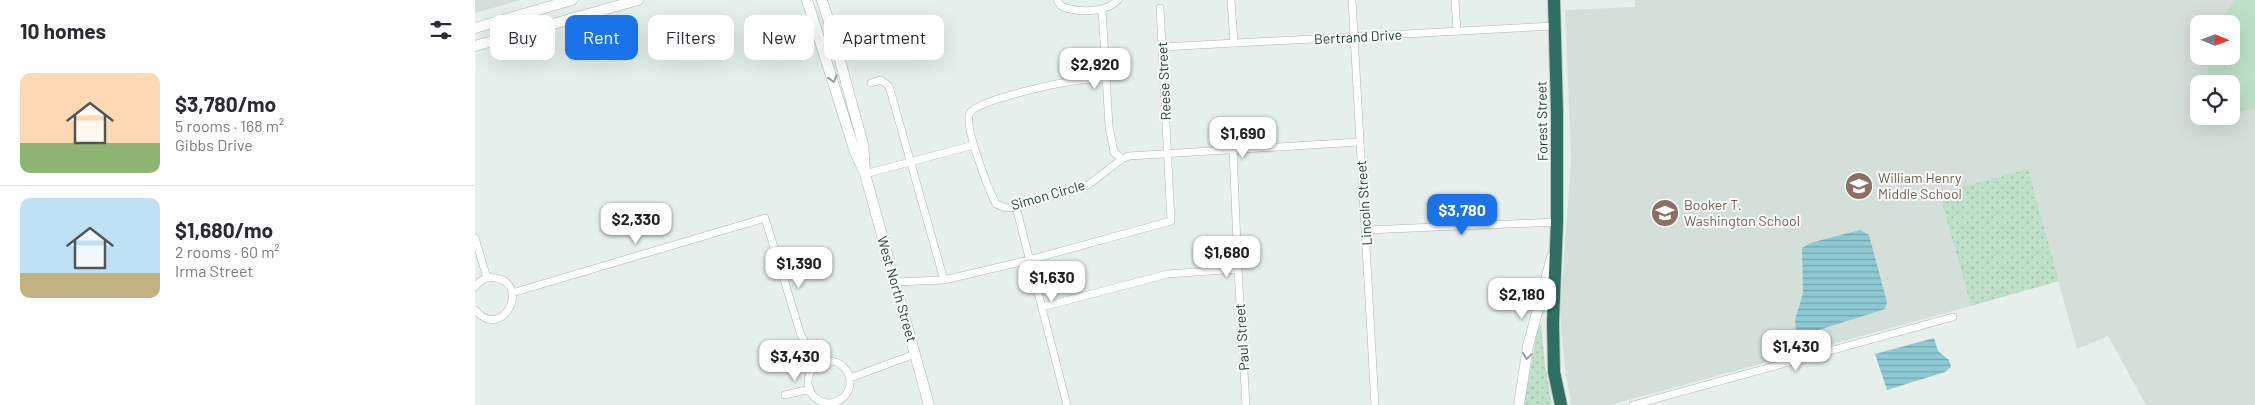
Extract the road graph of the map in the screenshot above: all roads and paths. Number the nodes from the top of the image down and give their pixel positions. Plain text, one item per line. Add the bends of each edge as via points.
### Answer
1 (572, 0) edge
2 (638, 0) edge
3 (807, 0) edge
4 (823, 0) edge
5 (1057, 0) edge
6 (1119, 0) edge
7 (1231, 0) edge
8 (1352, 0) edge
9 (1455, 0) edge
10 (1553, 0) edge
11 (1160, 8) dead end
12 (1102, 9) junction
13 (1555, 26) junction
14 (475, 28) edge
15 (1457, 31) junction
16 (1353, 37) junction
17 (1234, 43) junction
18 (475, 46) edge
19 (1162, 47) junction
20 (1106, 79) junction
21 (871, 83) dead end
22 (1359, 142) junction
23 (974, 145) junction
24 (1233, 149) junction
25 (1167, 153) junction
26 (1122, 159) junction
27 (910, 161) junction
28 (865, 174) junction
29 (1016, 207) junction
30 (1557, 222) junction
31 (1366, 230) junction
32 (475, 238) edge
33 (1556, 241) junction
34 (1029, 260) junction
35 (1238, 269) junction
36 (487, 278) junction
37 (944, 280) junction
38 (895, 282) junction
39 (475, 286) edge
40 (513, 293) junction
41 (1042, 307) junction
42 (475, 310) edge
43 (1953, 317) dead end
44 (915, 354) junction
45 (817, 365) junction
46 (850, 378) junction
47 (810, 389) junction
48 (785, 396) dead end
49 (842, 402) edge
50 (929, 405) edge
51 (1067, 405) edge
52 (1246, 405) edge
53 (1375, 405) edge
54 (1519, 405) edge
55 (1561, 405) edge
56 (1633, 405) edge

1 - 14 main road
2 - 18 main road
3 -> 28 main road, West North Street via 855,152
4 - 28 main road, West North Street via 863,144
5 - 12 street via 1069,9
6 - 12 street
7 - 17 street
8 - 16 street, Lincoln Street
9 - 15 street
10 - 13 highway, Forest Street
11 - 19 street, Reese Street
12 - 20 street
13 - 15 street, Bertrand Drive
13 - 30 highway, Forest Street
15 - 16 street, Bertrand Drive
16 - 17 street, Bertrand Drive
16 - 22 street, Lincoln Street
17 - 19 street, Bertrand Drive
19 - 25 street, Reese Street
20 - 23 street, Simon Circle via 1075,80 976,106 969,114
20 - 26 street via 1113,147
21 - 27 street via 881,80 889,86
22 - 24 street
22 - 31 street, Lincoln Street
23 - 27 street
23 - 29 street, Simon Circle via 986,186 996,204
24 - 25 street
24 - 35 street, Paul Street
25 - 26 street
25 - 34 street, Reese Street via 1171,221
26 - 29 street, Simon Circle via 1088,185
27 - 28 street
27 - 37 street
28 - 38 main road, West North Street
29 - 34 street
30 - 31 street
30 - 33 highway, Forest Street
31 - 53 street, Lincoln Street
32 - 36 street
33 -> 54 main road, Forest Street via 1528,346
33 - 55 highway, Forest Street via 1554,372
34 - 37 street, Reese Street
34 - 41 street
35 - 41 street via 1168,274
35 - 52 street, Paul Street
36 - 39 street
36 - 40 street via 505,282
37 - 38 street, Reese Street
38 - 44 main road, West North Street
40 - 42 street via 512,306 503,316 491,319
40 - 45 street via 765,218 801,335
41 - 51 street
43 - 56 street
44 - 46 street
44 - 50 main road, West North Street
45 - 46 street via 826,361 837,362
45 - 47 street via 809,376
46 - 49 street
47 - 48 street
47 - 49 street via 821,401

